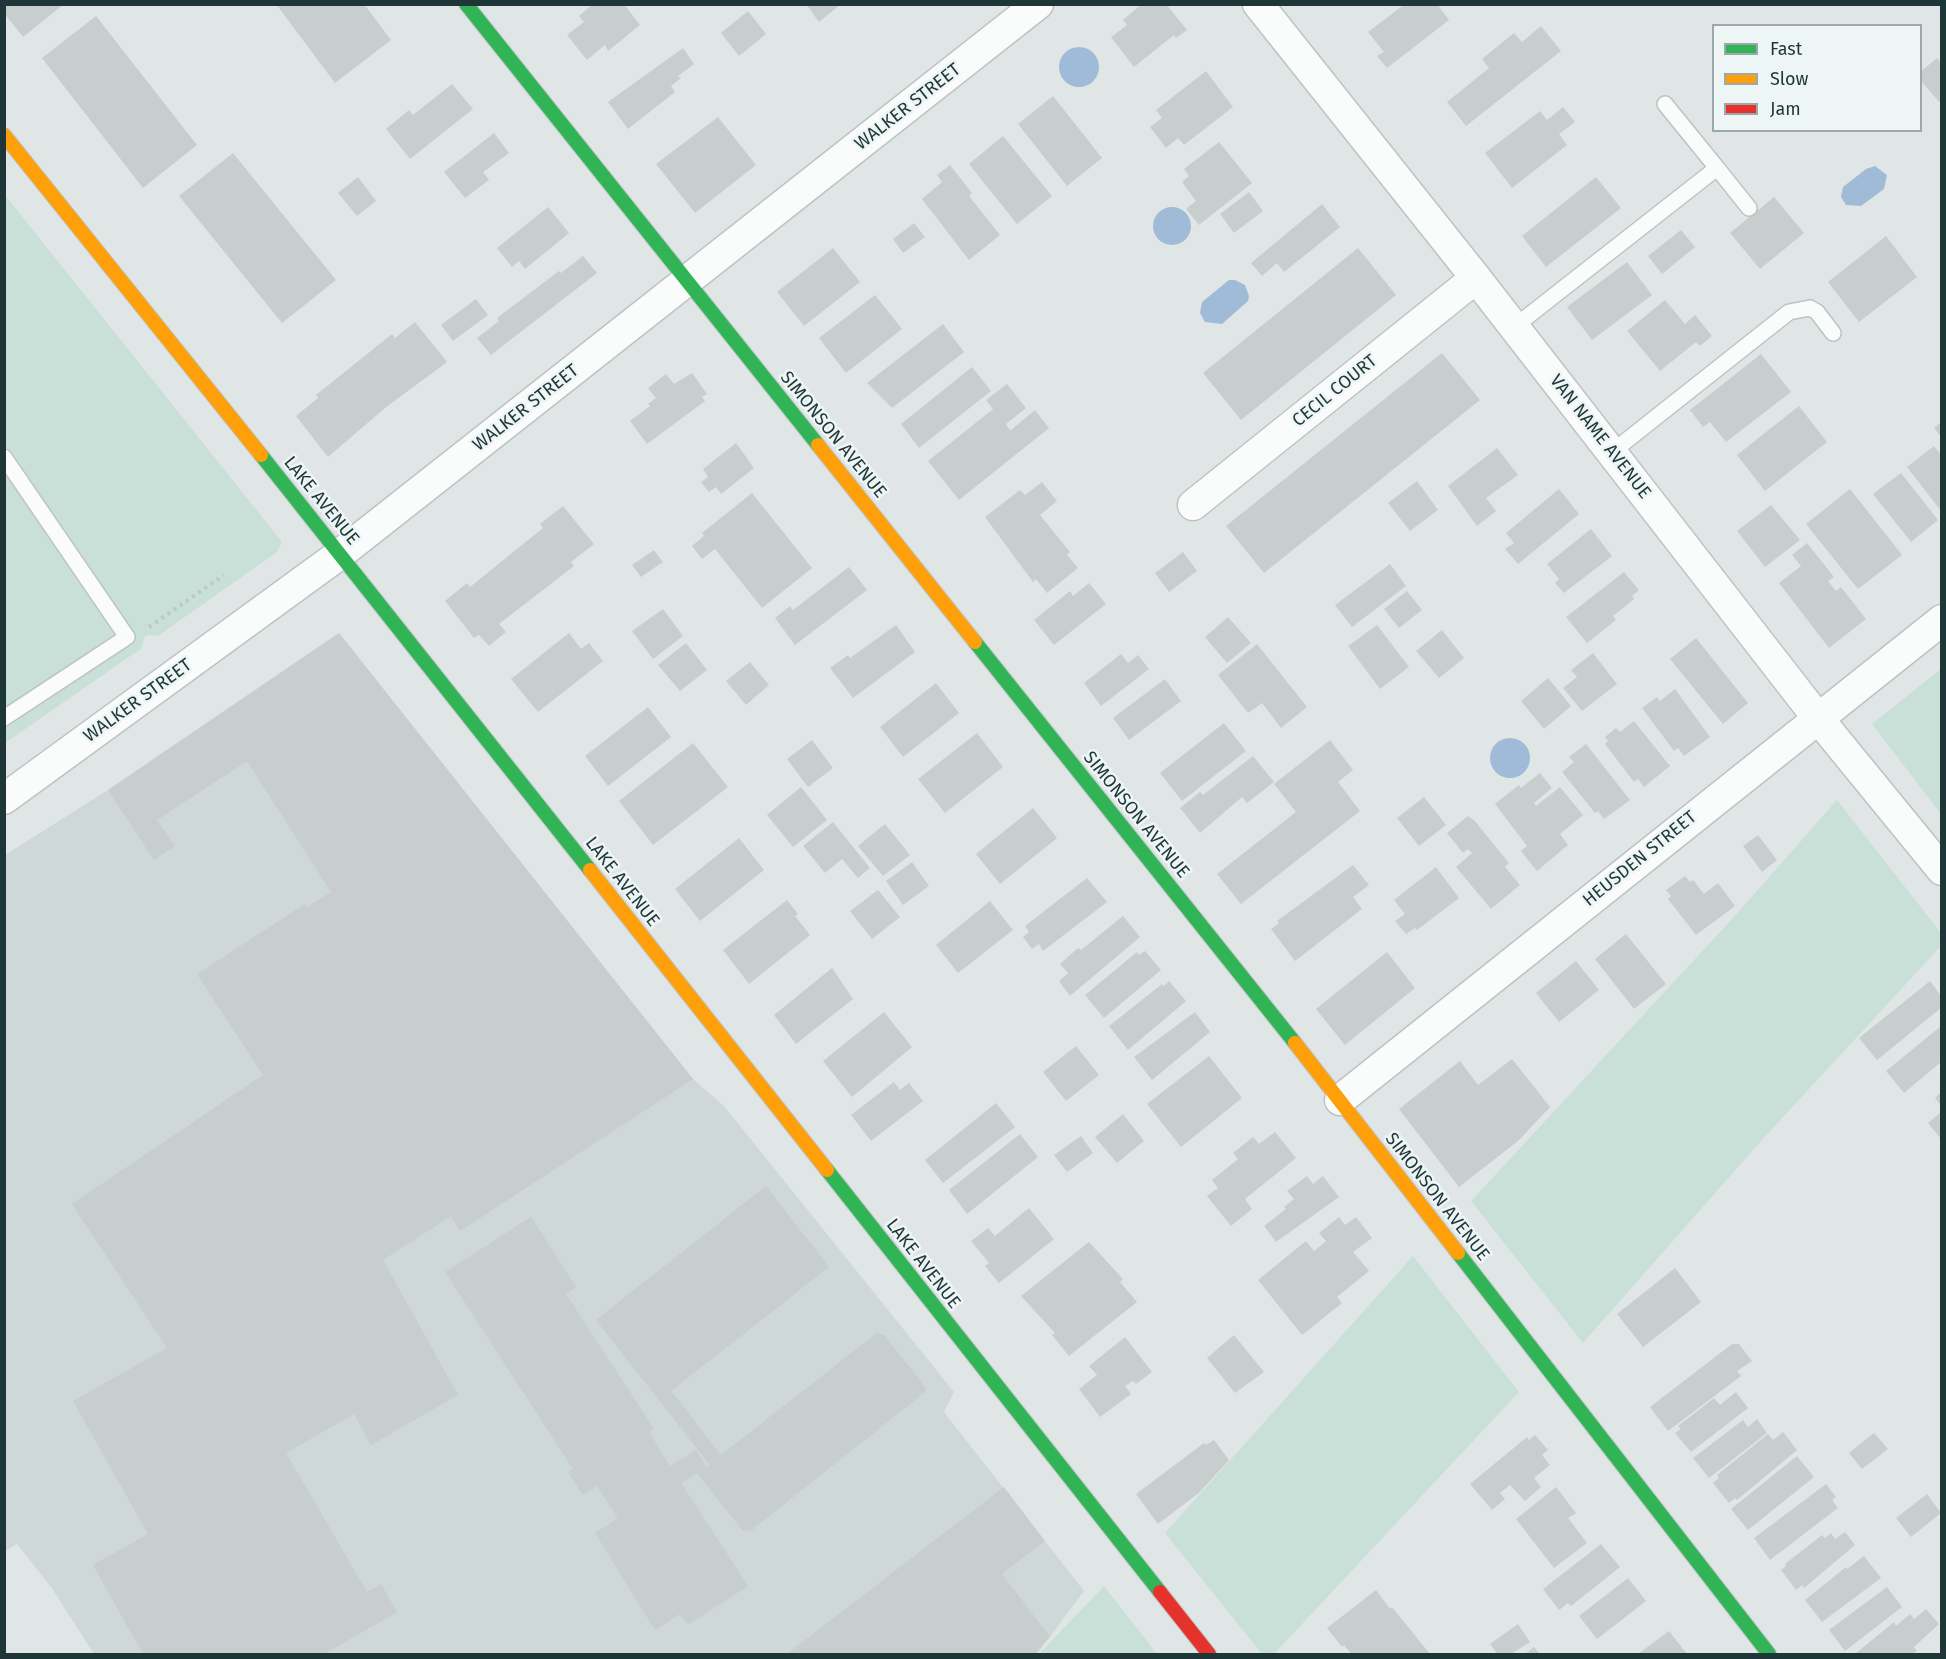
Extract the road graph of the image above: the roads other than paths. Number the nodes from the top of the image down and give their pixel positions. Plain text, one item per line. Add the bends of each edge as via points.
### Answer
1 (466, 4) edge
2 (1038, 4) edge
3 (1258, 4) edge
4 (1665, 104) dead end
5 (4, 135) edge
6 (1717, 168) junction
7 (1749, 208) dead end
8 (1476, 278) junction
9 (687, 282) junction
10 (1514, 327) junction
11 (1833, 333) dead end
12 (1612, 452) junction
13 (4, 457) edge
14 (1193, 504) dead end
15 (340, 554) junction
16 (1941, 620) edge
17 (1817, 717) junction
18 (4, 718) edge
19 (4, 799) edge
20 (1941, 870) edge
21 (1340, 1100) junction
22 (1209, 1654) edge
23 (1769, 1654) edge

1 - 9 street, SIMONSON AVENUE
2 - 9 street, WALKER STREET
3 - 8 street, VAN NAME AVENUE
4 - 6 lane
5 - 15 street, LAKE AVENUE
6 - 7 lane
6 - 10 lane
8 - 10 street, VAN NAME AVENUE
8 - 14 street, CECIL COURT
9 - 15 street, WALKER STREET
9 - 21 street, SIMONSON AVENUE
10 - 12 street, VAN NAME AVENUE
11 - 12 lane via 1810,308 1789,312
12 - 17 street, VAN NAME AVENUE
13 - 18 lane via 127,637
15 - 19 street, WALKER STREET
15 - 22 street, LAKE AVENUE
16 - 17 street, HEUSDEN STREET
17 - 20 street, VAN NAME AVENUE
17 - 21 street, HEUSDEN STREET
21 - 23 street, SIMONSON AVENUE

